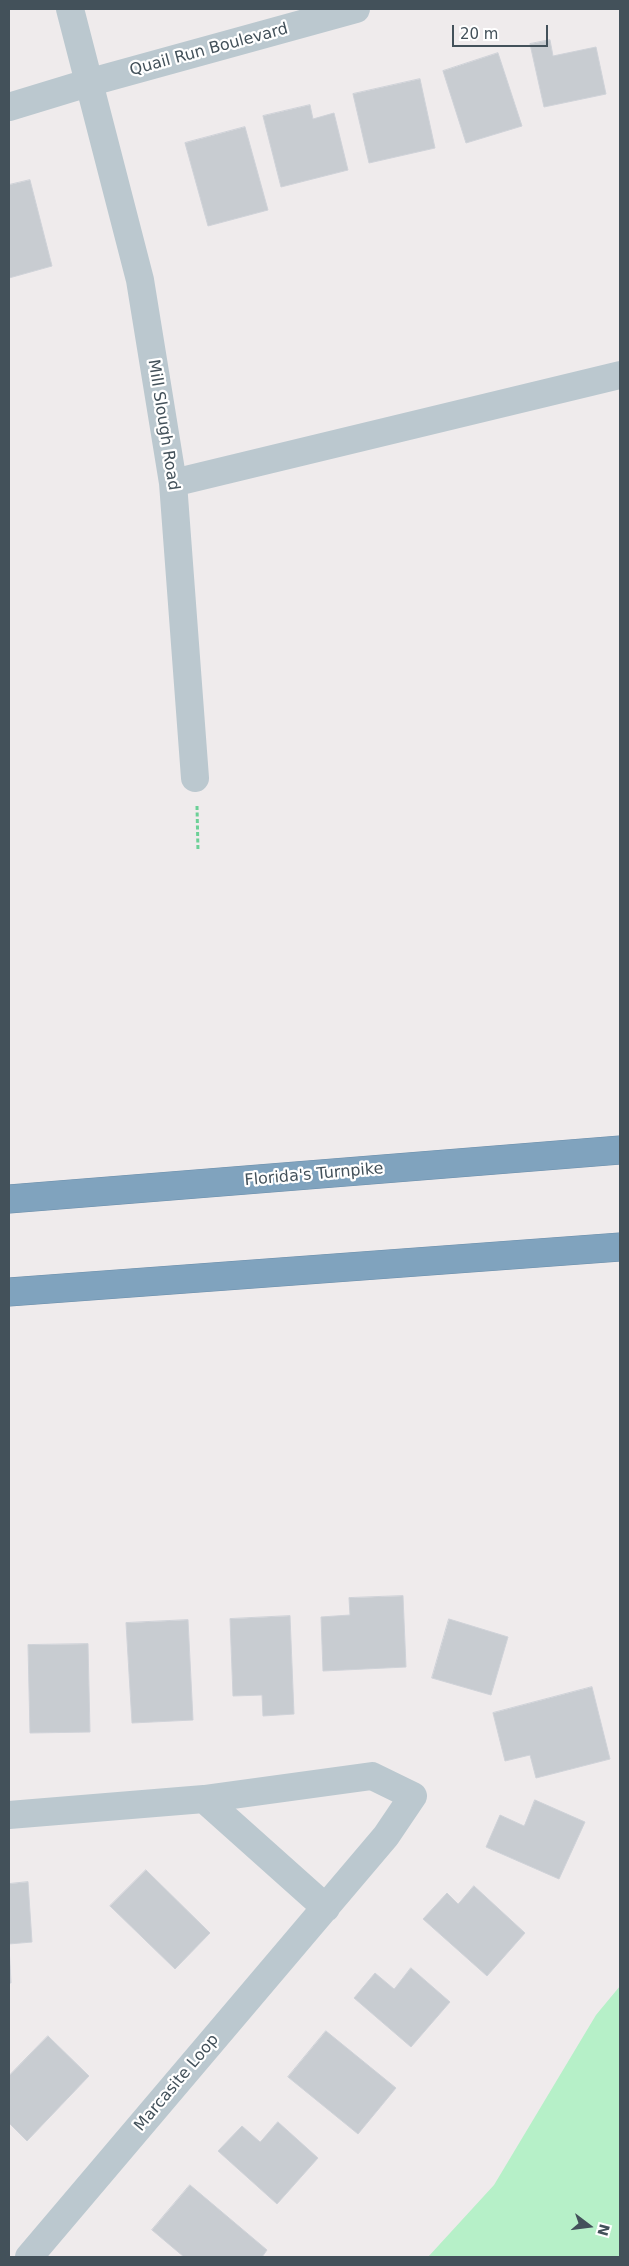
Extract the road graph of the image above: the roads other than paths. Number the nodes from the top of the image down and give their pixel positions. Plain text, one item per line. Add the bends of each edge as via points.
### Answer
1 (70, 9) edge
2 (356, 9) edge
3 (90, 82) junction
4 (9, 107) edge
5 (620, 375) edge
6 (173, 483) junction
7 (195, 778) road end
8 (620, 1150) edge
9 (9, 1199) edge
10 (620, 1247) edge
11 (9, 1292) edge
12 (204, 1799) junction
13 (9, 1815) edge
14 (326, 1908) junction
15 (29, 2257) edge

1 - 3 street, Mill Slough Road
2 - 3 street, Quail Run Boulevard
3 - 4 street, Quail Run Boulevard
3 - 6 street, Mill Slough Road via 140,280
5 - 6 street
6 - 7 street, Mill Slough Road
8 - 9 highway, Florida's Turnpike
10 - 11 highway
12 - 13 street, Marcasite Loop
12 - 14 street
12 - 14 street, Marcasite Loop via 372,1776 413,1796 386,1836
14 - 15 street, Marcasite Loop

